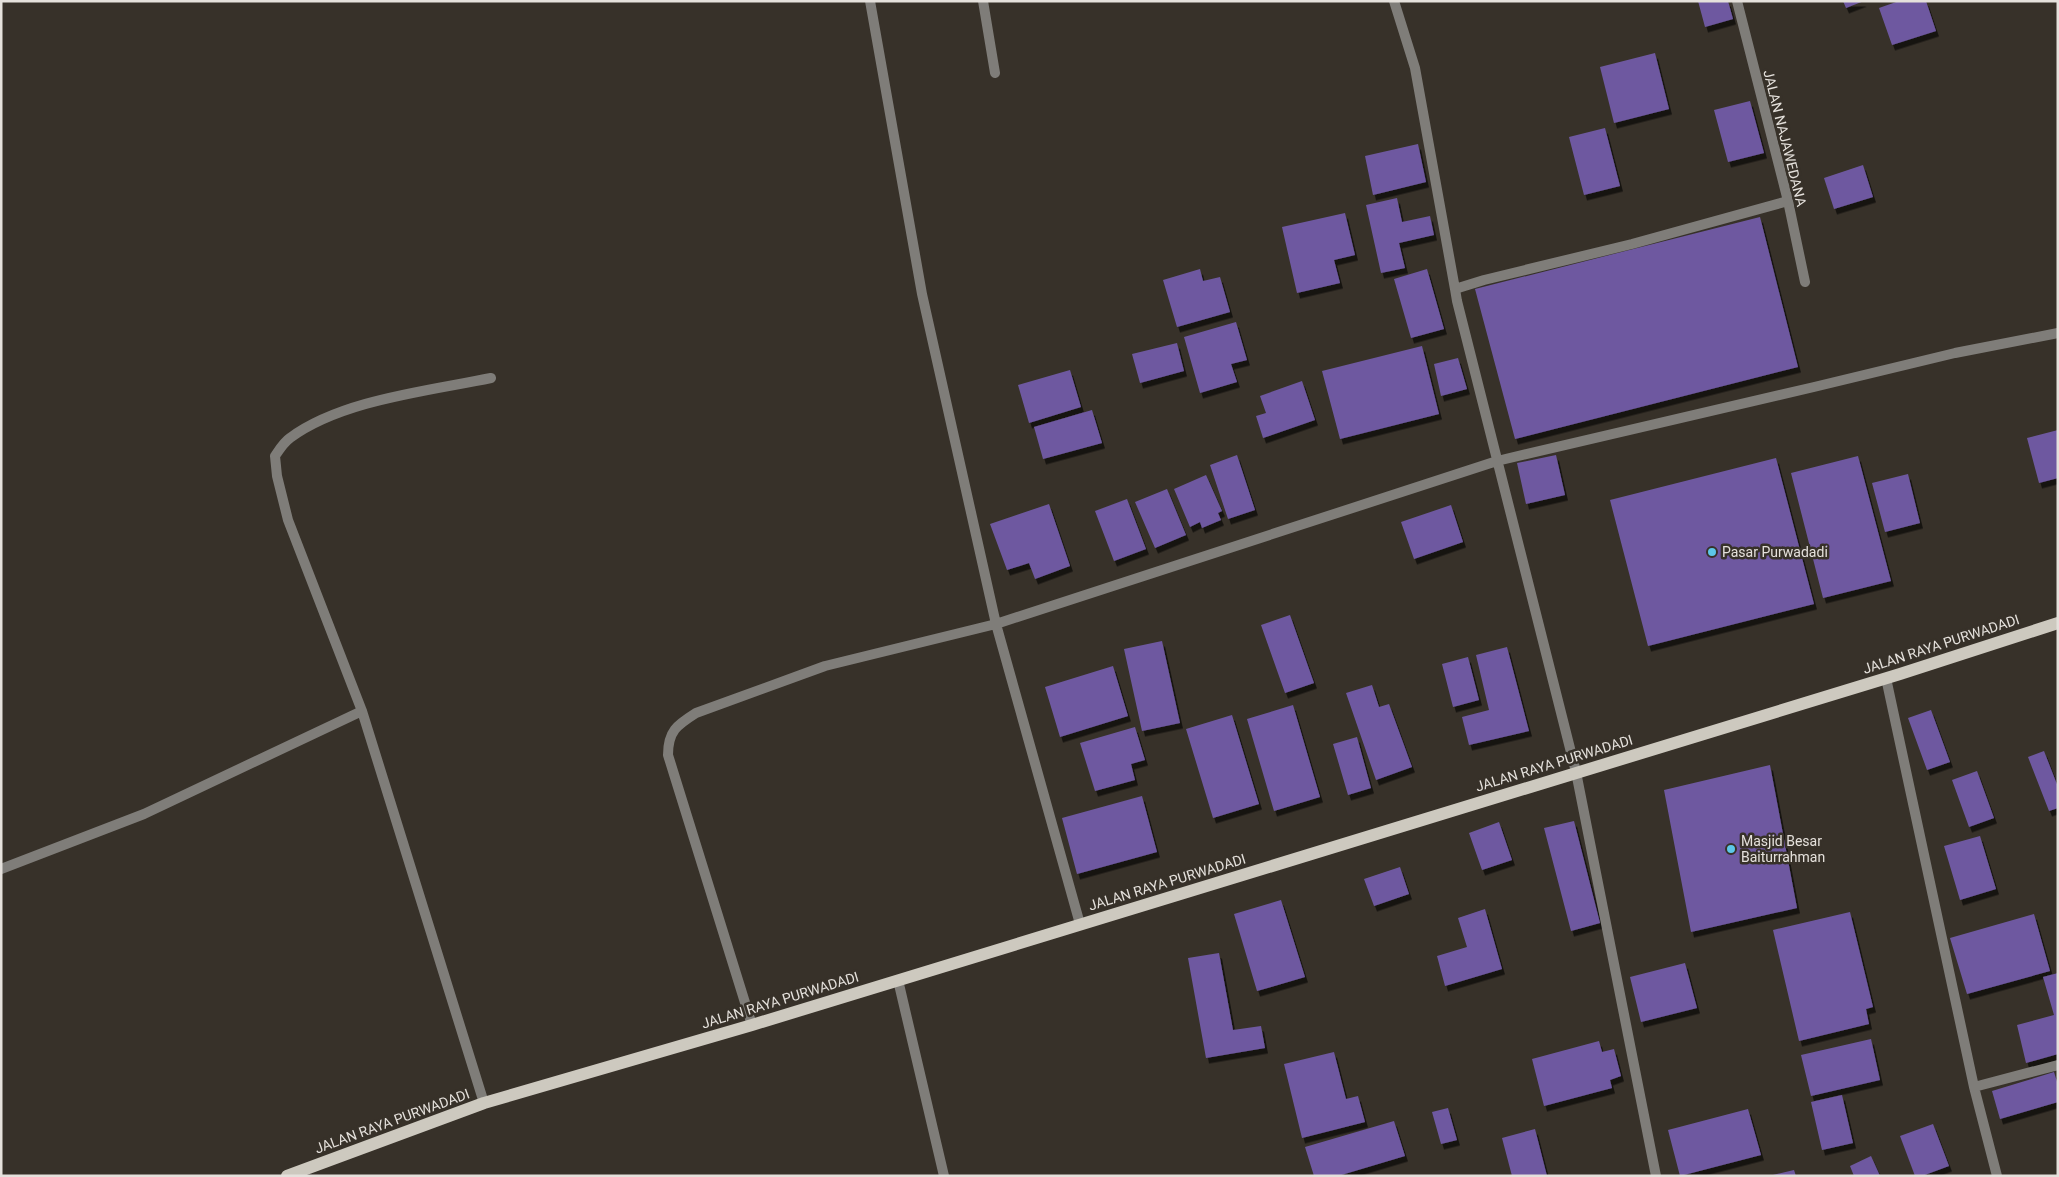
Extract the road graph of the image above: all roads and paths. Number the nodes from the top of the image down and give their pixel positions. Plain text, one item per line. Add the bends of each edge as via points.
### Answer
1 (870, 1) edge
2 (983, 1) edge
3 (1394, 1) edge
4 (1736, 1) edge
5 (995, 72) dead end
6 (1788, 201) junction
7 (1805, 282) dead end
8 (1455, 289) junction
9 (2058, 332) edge
10 (491, 378) dead end
11 (1497, 461) junction
12 (2058, 623) edge
13 (996, 624) junction
14 (1886, 678) junction
15 (362, 711) junction
16 (1576, 772) junction
17 (1, 869) edge
18 (1080, 924) junction
19 (898, 980) junction
20 (752, 1025) junction
21 (2058, 1065) edge
22 (1974, 1087) junction
23 (484, 1103) junction
24 (287, 1176) edge
25 (944, 1176) edge
26 (1656, 1176) edge
27 (1997, 1176) edge

1 - 13 street via 922,294
2 - 5 street
3 - 8 street via 1415,68
4 - 6 street, JALAN NAJAWEDANA
6 - 7 street, JALAN NAJAWEDANA
6 - 8 street
8 - 11 street
9 - 11 street via 1955,353
10 - 15 street via 364,404 317,422 288,439 275,456 288,520
11 - 13 street
11 - 16 street
12 - 14 main road, JALAN RAYA PURWADADI
13 - 18 street
13 - 20 street via 825,666 696,713 678,724 668,740 668,755
14 - 16 main road, JALAN RAYA PURWADADI
14 - 22 street
15 - 17 street via 144,814
15 - 23 street
16 - 18 main road, JALAN RAYA PURWADADI
16 - 26 street
18 - 19 main road, JALAN RAYA PURWADADI
19 - 20 main road, JALAN RAYA PURWADADI
19 - 25 street
20 - 23 main road, JALAN RAYA PURWADADI
21 - 22 street
22 - 27 street
23 - 24 main road, JALAN RAYA PURWADADI

